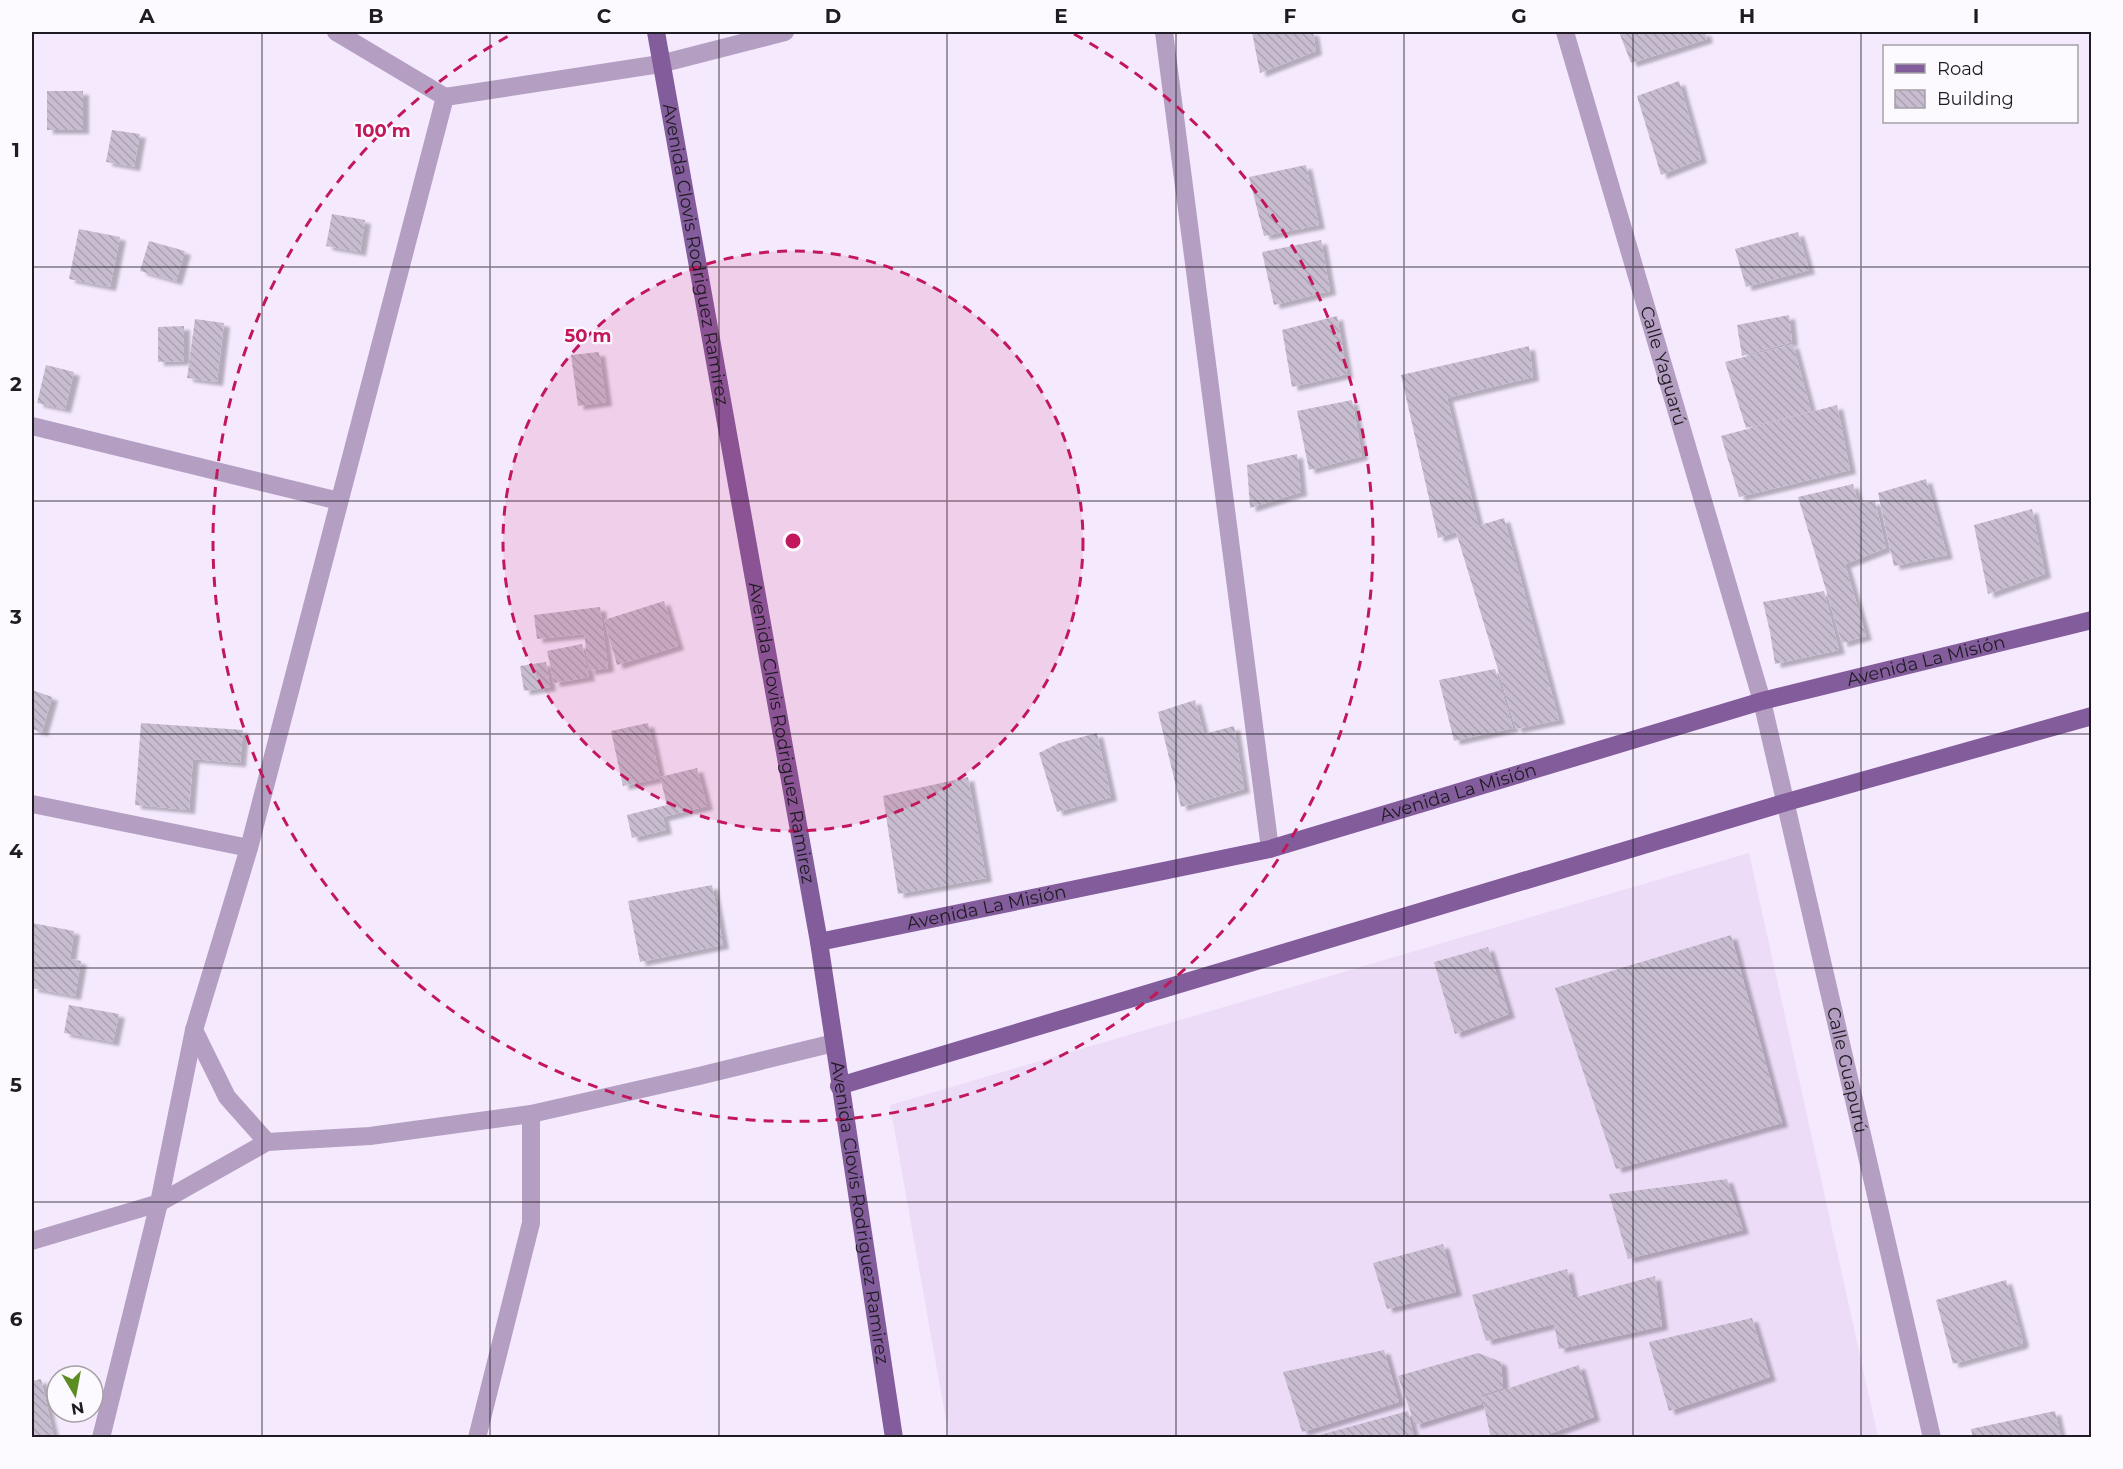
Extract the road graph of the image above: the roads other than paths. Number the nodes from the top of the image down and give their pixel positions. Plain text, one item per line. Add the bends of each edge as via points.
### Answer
1 (336, 32) edge
2 (656, 32) edge
3 (785, 32) edge
4 (1164, 32) edge
5 (1565, 32) edge
6 (660, 64) junction
7 (445, 97) junction
8 (32, 426) edge
9 (339, 501) junction
10 (2091, 620) edge
11 (1762, 701) junction
12 (2091, 716) edge
13 (1787, 802) junction
14 (32, 804) edge
15 (249, 848) junction
16 (1270, 849) junction
17 (819, 942) junction
18 (194, 1030) junction
19 (834, 1043) junction
20 (839, 1086) junction
21 (531, 1114) junction
22 (267, 1142) junction
23 (159, 1203) junction
24 (32, 1242) edge
25 (100, 1437) edge
26 (477, 1437) edge
27 (894, 1437) edge
28 (1932, 1437) edge

1 - 7 street
2 - 6 main road, Avenida Clovis Rodriguez Ramirez
3 - 6 street
4 - 16 street
5 - 11 street, Calle Yaguarú
6 - 7 street
6 - 17 main road, Avenida Clovis Rodriguez Ramirez
7 - 9 street
8 - 9 street
9 - 15 street
10 - 11 main road, Avenida La Misión
11 - 13 street, Calle Guapurú
11 - 16 main road, Avenida La Misión
12 - 13 main road
13 - 20 main road
13 - 28 street, Calle Guapurú
14 - 15 street
15 - 18 street
16 - 17 main road, Avenida La Misión
17 - 19 main road, Avenida Clovis Rodriguez Ramirez
18 - 22 street via 227,1097
18 - 23 street
19 - 20 main road, Avenida Clovis Rodriguez Ramirez
19 - 21 street
20 - 27 main road, Avenida Clovis Rodriguez Ramirez
21 - 22 street via 370,1136
21 - 26 street via 531,1223
22 - 23 street
23 - 24 street
23 - 25 street

